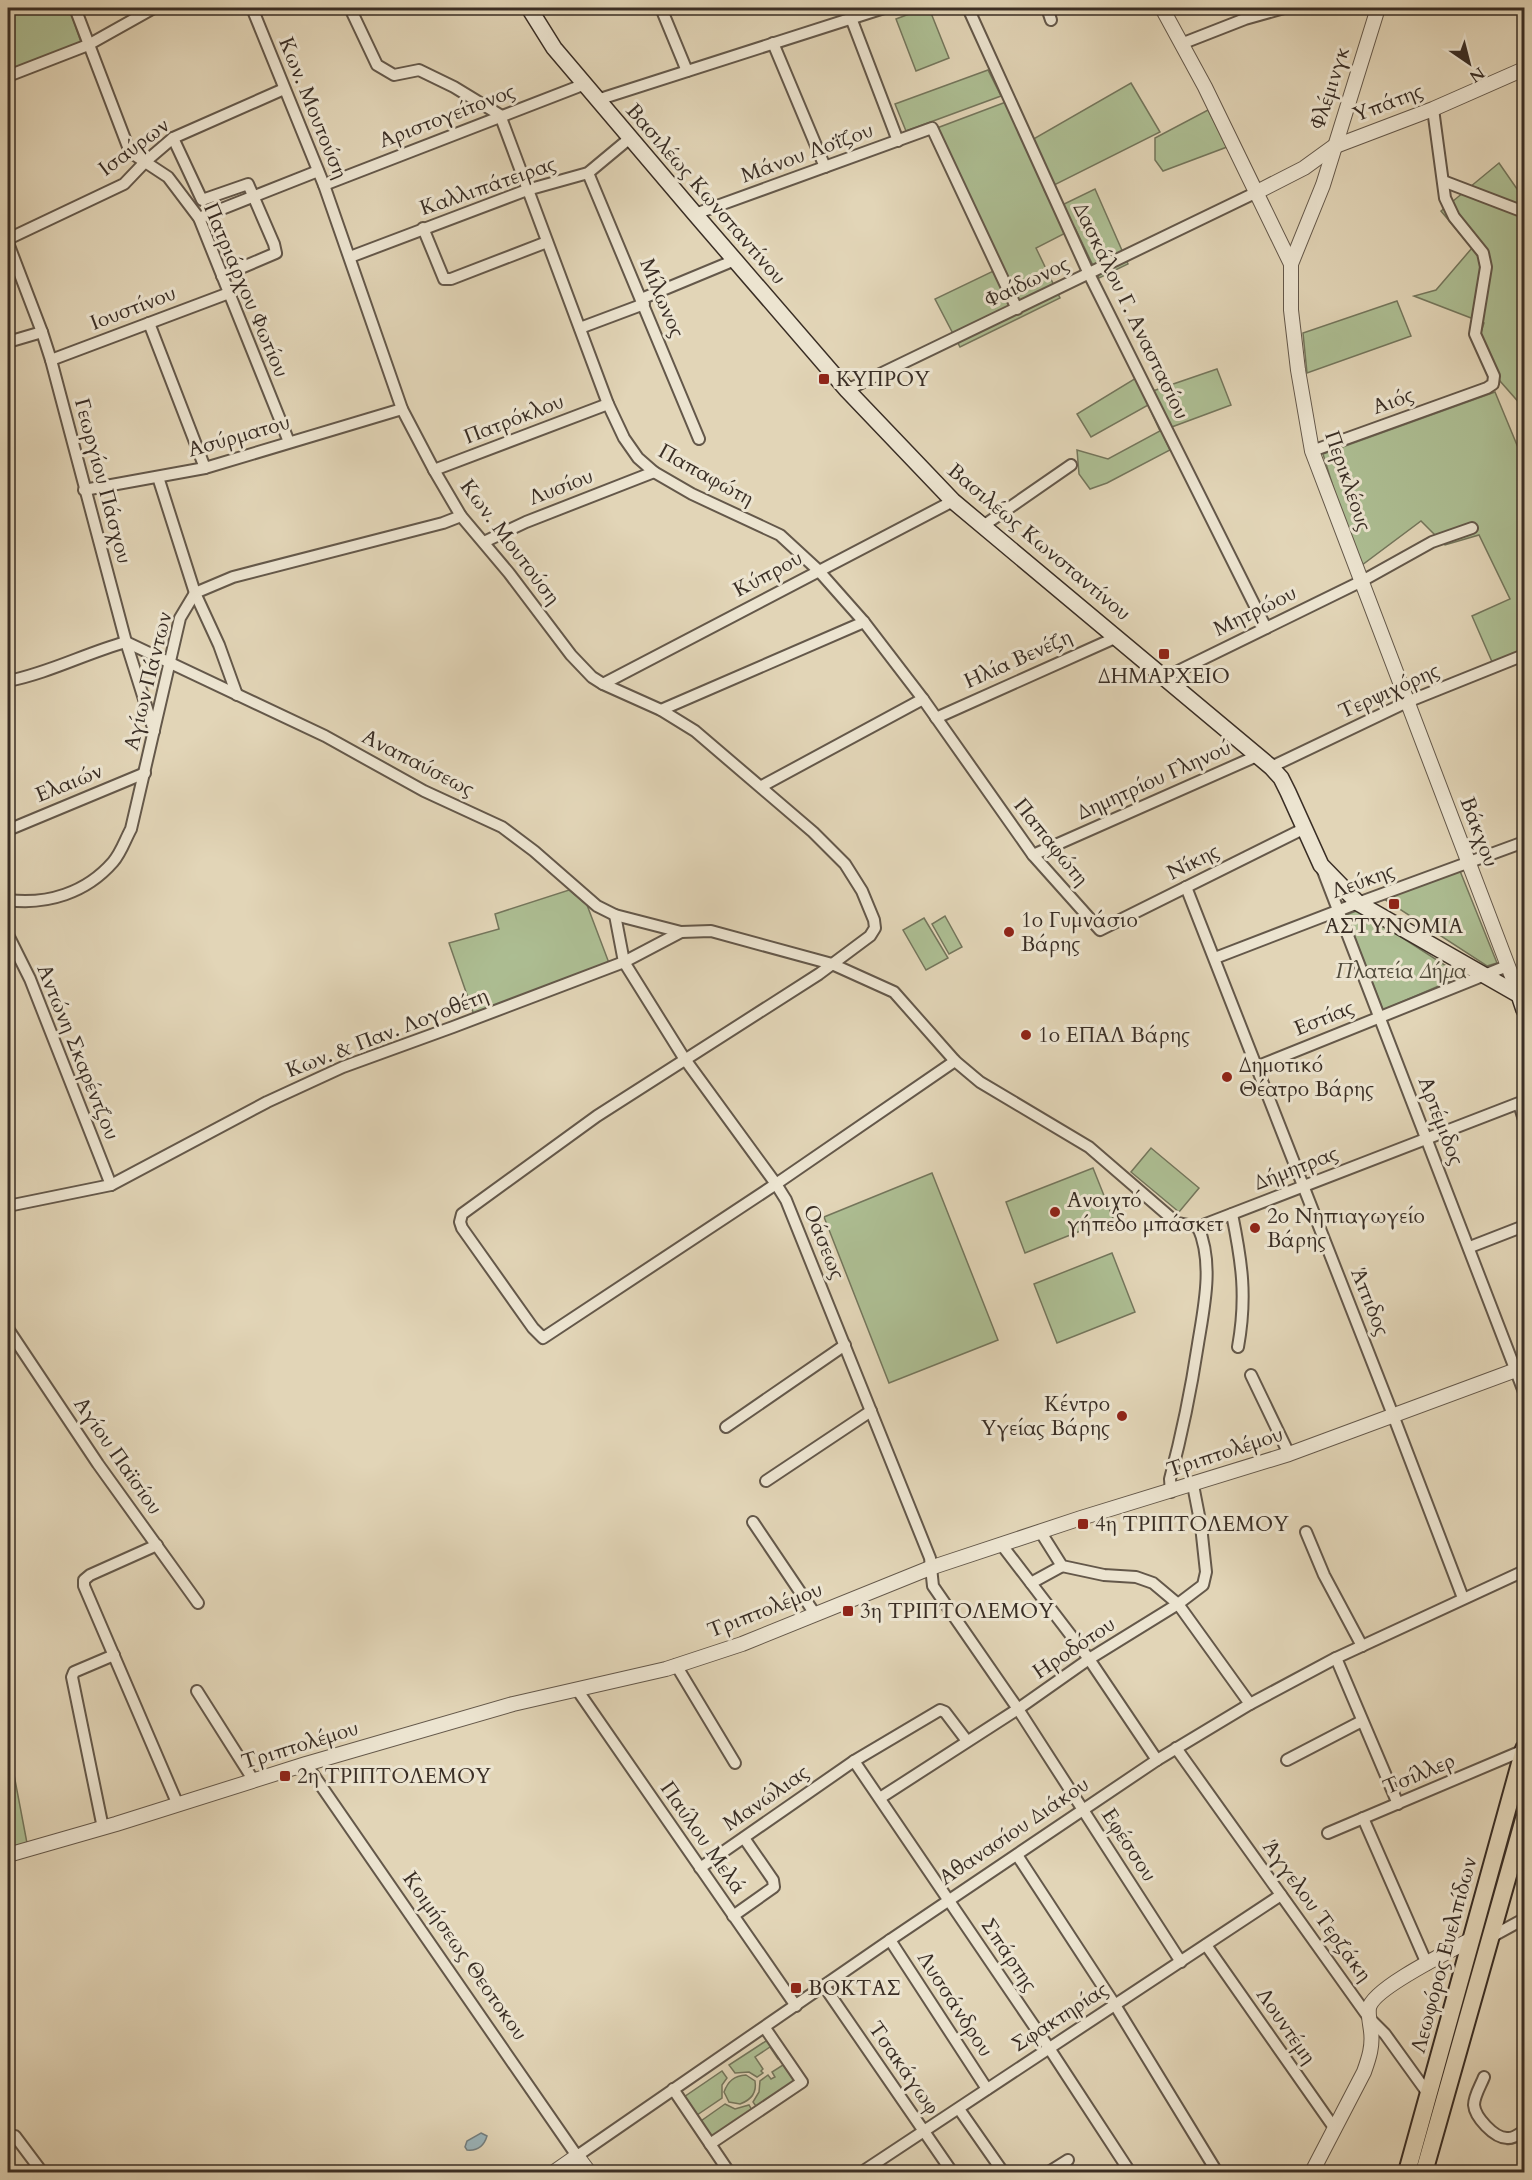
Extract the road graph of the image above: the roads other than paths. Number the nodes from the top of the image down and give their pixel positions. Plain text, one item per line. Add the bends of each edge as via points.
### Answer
1 (75, 8) edge
2 (154, 8) edge
3 (252, 8) edge
4 (350, 8) edge
5 (529, 8) edge
6 (661, 8) edge
7 (884, 8) edge
8 (968, 8) edge
9 (1047, 8) edge
10 (1162, 8) edge
11 (1284, 8) edge
12 (1378, 8) edge
13 (864, 11) edge
14 (851, 18) junction
15 (1051, 20) dead end
16 (773, 43) junction
17 (1181, 44) junction
18 (88, 45) junction
19 (1524, 69) edge
20 (687, 71) junction
21 (8, 76) edge
22 (585, 84) junction
23 (284, 89) junction
24 (597, 100) junction
25 (1433, 109) junction
26 (500, 115) junction
27 (173, 138) junction
28 (630, 138) junction
29 (898, 141) junction
30 (1333, 147) junction
31 (145, 162) junction
32 (825, 166) junction
33 (1304, 168) junction
34 (318, 171) junction
35 (588, 173) junction
36 (1443, 181) junction
37 (324, 185) junction
38 (1323, 185) junction
39 (527, 190) junction
40 (1257, 192) junction
41 (254, 196) junction
42 (1524, 212) edge
43 (695, 214) junction
44 (199, 218) junction
45 (423, 228) junction
46 (8, 238) edge
47 (547, 242) junction
48 (8, 243) edge
49 (350, 257) junction
50 (735, 260) junction
51 (1291, 264) junction
52 (1089, 274) junction
53 (222, 276) junction
54 (229, 293) junction
55 (643, 301) junction
56 (1017, 309) junction
57 (149, 323) junction
58 (580, 328) junction
59 (42, 332) junction
60 (8, 342) edge
61 (51, 360) junction
62 (847, 390) junction
63 (608, 404) junction
64 (402, 409) junction
65 (699, 439) dead end
66 (289, 442) junction
67 (1312, 451) junction
68 (1071, 465) dead end
69 (205, 468) junction
70 (434, 470) junction
71 (654, 472) junction
72 (158, 477) junction
73 (84, 490) junction
74 (953, 501) junction
75 (460, 516) junction
76 (983, 526) junction
77 (1472, 528) dead end
78 (484, 542) junction
79 (818, 570) junction
80 (1362, 581) junction
81 (195, 593) junction
82 (864, 622) junction
83 (1266, 628) junction
84 (1117, 637) junction
85 (126, 642) junction
86 (1524, 655) edge
87 (170, 664) junction
88 (1166, 677) junction
89 (8, 681) edge
90 (603, 684) junction
91 (237, 695) junction
92 (923, 699) junction
93 (1407, 702) junction
94 (661, 710) junction
95 (936, 718) junction
96 (154, 732) junction
97 (1259, 755) junction
98 (1271, 767) junction
99 (145, 773) junction
100 (762, 786) junction
101 (1303, 829) junction
102 (8, 830) edge
103 (1524, 842) edge
104 (1033, 855) junction
105 (1469, 864) junction
106 (1321, 865) junction
107 (1186, 887) junction
108 (8, 900) edge
109 (1358, 903) junction
110 (1340, 911) junction
111 (615, 915) junction
112 (1100, 930) joint
113 (681, 932) junction
114 (8, 934) edge
115 (1215, 958) junction
116 (624, 962) junction
117 (832, 964) junction
118 (1507, 966) junction
119 (1484, 975) junction
120 (1519, 995) junction
121 (1524, 1010) edge
122 (1380, 1016) junction
123 (684, 1059) junction
124 (955, 1061) junction
125 (1256, 1066) junction
126 (1522, 1102) edge
127 (1524, 1120) edge
128 (1427, 1139) junction
129 (776, 1184) junction
130 (111, 1185) junction
131 (1303, 1186) junction
132 (8, 1206) edge
133 (1232, 1214) junction
134 (1524, 1226) edge
135 (1198, 1227) junction
136 (1470, 1247) junction
137 (8, 1329) edge
138 (845, 1345) junction
139 (1239, 1347) dead end
140 (1520, 1369) edge
141 (1251, 1375) dead end
142 (1524, 1392) edge
143 (871, 1411) junction
144 (1394, 1415) junction
145 (726, 1428) dead end
146 (1289, 1454) junction
147 (766, 1481) dead end
148 (1192, 1485) junction
149 (1171, 1492) junction
150 (753, 1522) dead end
151 (1040, 1532) junction
152 (1306, 1532) dead end
153 (1002, 1544) junction
154 (157, 1545) junction
155 (1062, 1566) junction
156 (930, 1568) junction
157 (1524, 1571) edge
158 (1031, 1583) junction
159 (1463, 1598) junction
160 (198, 1603) dead end
161 (1178, 1604) junction
162 (815, 1614) junction
163 (1362, 1646) junction
164 (114, 1655) junction
165 (1336, 1658) junction
166 (1089, 1659) junction
167 (676, 1665) junction
168 (197, 1691) dead end
169 (578, 1691) junction
170 (1250, 1704) junction
171 (1018, 1709) junction
172 (1362, 1721) junction
173 (967, 1741) junction
174 (1176, 1748) junction
175 (1524, 1749) edge
176 (1157, 1760) junction
177 (1287, 1760) dead end
178 (854, 1761) junction
179 (735, 1763) dead end
180 (306, 1764) junction
181 (254, 1781) junction
182 (880, 1798) junction
183 (1398, 1804) junction
184 (178, 1805) junction
185 (1083, 1809) junction
186 (1363, 1818) junction
187 (1524, 1819) edge
188 (103, 1828) junction
189 (1328, 1833) dead end
190 (744, 1838) junction
191 (8, 1855) edge
192 (1017, 1855) junction
193 (700, 1868) junction
194 (1281, 1895) junction
195 (949, 1900) junction
196 (733, 1916) junction
197 (1524, 1919) edge
198 (1491, 1937) junction
199 (1472, 1939) junction
200 (890, 1940) junction
201 (1206, 1945) junction
202 (1181, 1962) junction
203 (1427, 1964) junction
204 (825, 1986) junction
205 (1114, 2005) junction
206 (796, 2006) junction
207 (1369, 2018) junction
208 (765, 2028) junction
209 (1049, 2048) junction
210 (1484, 2077) dead end
211 (673, 2089) junction
212 (987, 2089) junction
213 (1429, 2095) junction
214 (959, 2109) junction
215 (1335, 2129) junction
216 (924, 2131) junction
217 (1524, 2131) edge
218 (8, 2138) edge
219 (710, 2144) junction
220 (578, 2156) junction
221 (1068, 2160) dead end
222 (42, 2172) edge
223 (554, 2172) edge
224 (588, 2172) edge
225 (729, 2172) edge
226 (865, 2172) edge
227 (952, 2172) edge
228 (1003, 2172) edge
229 (1049, 2172) edge
230 (1130, 2172) edge
231 (1217, 2172) edge
232 (1312, 2172) edge
233 (1407, 2172) edge
234 (1424, 2172) edge

1 - 18 street, Πατριάρχου Φωτίου
2 - 18 street
3 - 23 street, Κων. Μουτούση
4 - 26 street via 377,65 394,75 419,70
5 - 22 main road, Βασιλέως Κωνσταντίνου via 554,48
6 - 20 street
7 - 13 street
8 - 52 street, Δασκάλου Γ. Αναστασίου
9 - 15 street
10 - 17 street, Περικλέους
11 - 17 street
12 - 30 street, Φλέμινγκ
13 - 14 street
14 - 16 street
14 - 29 street
16 - 20 street
16 - 32 street
17 - 40 street, Περικλέους
18 - 21 street
18 - 31 street, Πατριάρχου Φωτίου via 130,152
19 - 25 street, Υπάτης
20 - 24 street
22 - 24 main road, Βασιλέως Κωνσταντίνου
22 - 26 street, Αριστογείτονος
23 - 27 street, Ισαύρων
23 - 34 street, Κων. Μουτούση
24 - 28 main road, Βασιλέως Κωνσταντίνου
25 - 30 street, Υπάτης
25 - 36 street
26 - 37 street, Αριστογείτονος
26 - 39 street, Παπαφώτη
27 - 31 street, Ισαύρων
27 - 41 street via 202,200 248,184
28 - 35 street, Καλλιπάτειρας
28 - 43 main road, Βασιλέως Κωνσταντίνου
29 - 32 street, Μάνου Λοΐζου
29 - 56 street, Μάνου Λοΐζου via 932,128
30 - 33 street, Υπάτης
30 - 38 street, Περικλέους
31 - 44 street, Πατριάρχου Φωτίου via 168,177
31 - 46 street, Ισαύρων via 124,184
32 - 43 street, Μάνου Λοΐζου
33 - 38 street
33 - 40 street, Υπάτης
34 - 37 street, Κων. Μουτούση
34 - 41 street
35 - 39 street, Καλλιπάτειρας
35 - 55 street, Μίλωνος
36 - 42 street
36 - 67 street, Αιός via 1445,198 1454,217 1485,260 1475,334 1494,376 1493,384
37 - 49 street, Κων. Μουτούση
38 - 51 street, Περικλέους
39 - 45 street, Καλλιπάτειρας
39 - 47 street, Παπαφώτη
40 - 51 street, Περικλέους
40 - 52 street, Φαίδωνος
41 - 44 street
41 - 53 street via 276,253
43 - 50 main road, Βασιλέως Κωνσταντίνου
44 - 53 street, Πατριάρχου Φωτίου
45 - 47 street via 444,279
45 - 49 street, Καλλιπάτειρας
47 - 58 street, Παπαφώτη
48 - 59 street, Γεωργίου Πάσχου
49 - 64 street, Κων. Μουτούση
50 - 55 street
50 - 62 main road, Βασιλέως Κωνσταντίνου
51 - 67 street, Περικλέους via 1291,310
52 - 56 street, Φαίδωνος
52 - 83 street, Δασκάλου Γ. Αναστασίου
53 - 54 street, Πατριάρχου Φωτίου
54 - 57 street, Ιουστίνου
54 - 66 street, Πατριάρχου Φωτίου
55 - 58 street
55 - 65 street, Μίλωνος
56 - 62 street, Φαίδωνος
57 - 61 street, Ιουστίνου
57 - 69 street
58 - 63 street, Παπαφώτη
59 - 60 street
59 - 61 street, Γεωργίου Πάσχου
61 - 73 street, Γεωργίου Πάσχου
62 - 74 main road, Βασιλέως Κωνσταντίνου
63 - 70 street, Πατρόκλου
63 - 71 street, Παπαφώτη via 629,445
64 - 66 street, Ασύρματου
64 - 70 street, Κων. Μουτούση
66 - 69 street, Ασύρματου
67 - 80 street, Περικλέους
68 - 76 street
69 - 72 street, Ασύρματου
70 - 75 street, Κων. Μουτούση
71 - 78 street, Λυσίου
71 - 79 street, Παπαφώτη via 780,535
72 - 73 street, Ασύρματου
72 - 81 street
73 - 85 street, Γεωργίου Πάσχου
74 - 76 main road, Βασιλέως Κωνσταντίνου
74 - 79 street, Κύπρου
75 - 78 street, Κων. Μουτούση
75 - 81 street, Αγίων Πάντων via 233,577
76 - 84 main road, Βασιλέως Κωνσταντίνου
77 - 80 street, Μητρώου via 1432,542
78 - 90 street, Κων. Μουτούση via 571,655
79 - 82 street, Παπαφώτη
79 - 90 street, Κύπρου
80 - 83 street, Μητρώου
80 - 93 street, Περικλέους
81 - 87 street, Αγίων Πάντων via 180,618
81 - 91 street
82 - 92 street, Παπαφώτη
82 - 94 street
83 - 88 street, Μητρώου
84 - 88 main road, Βασιλέως Κωνσταντίνου
84 - 95 street, Ηλία Βενέζη
85 - 87 street, Αναπαύσεως
85 - 89 street
85 - 96 street, Γεωργίου Πάσχου
86 - 93 street, Τερψιχόρης
87 - 91 street, Αναπαύσεως
87 - 96 street, Αγίων Πάντων
88 - 97 main road, Βασιλέως Κωνσταντίνου
90 - 94 street, Κων. Μουτούση
91 - 111 street, Αναπαύσεως via 502,827 597,906
92 - 95 street, Παπαφώτη
92 - 100 street
93 - 98 street, Τερψιχόρης
93 - 105 street, Βάκχου
94 - 100 street, Κων. Μουτούση via 695,731
95 - 104 street, Παπαφώτη
96 - 99 street, Αγίων Πάντων
97 - 98 main road, Βασιλέως Κωνσταντίνου
97 - 104 street, Δημητρίου Γληνού
98 - 101 main road, Βασιλέως Κωνσταντίνου via 1281,778
99 - 102 street, Ελαιών
99 - 108 street, Αγίων Πάντων via 131,829 115,860 94,881 61,897 28,902
100 - 117 street, Κων. Μουτούση via 845,864 874,920 870,936
101 - 106 main road, Βασιλέως Κωνσταντίνου
101 - 107 street, Νίκης
103 - 105 street, Λεύκης
104 - 112 street, Παπαφώτη
105 - 109 street, Λεύκης
105 - 118 street, Βάκχου
106 - 109 main road, Βασιλέως Κωνσταντίνου
106 - 110 street, Αρτέμιδος
107 - 112 street, Νίκης
107 - 115 street, Άττιδος
109 - 110 street, Λεύκης
109 - 119 main road, Βασιλέως Κωνσταντίνου
110 - 115 street, Λεύκης
110 - 122 street, Αρτέμιδος
111 - 113 street, Αναπαύσεως
111 - 116 street
113 - 116 street, Κων. & Παν. Λογοθέτη
113 - 117 street via 711,931
114 - 130 street, Αντώνη Σκαρέντζου via 30,979
115 - 125 street, Άττιδος
116 - 123 street, Οάσεως
116 - 130 street, Κων. & Παν. Λογοθέτη via 343,1067 267,1102
117 - 123 street, Κων. Μουτούση
117 - 124 street via 894,992
118 - 119 street, Εστίας
118 - 120 street, Βάκχου
119 - 120 main road, Βασιλέως Κωνσταντίνου
119 - 122 street, Εστίας
120 - 121 main road, Βάκχου
122 - 125 street, Εστίας
122 - 128 street, Αρτέμιδος
123 - 129 street, Οάσεως
123 - 129 street, Κων. Μουτούση via 597,1116 462,1214 462,1228 533,1328 543,1338
124 - 129 street
124 - 135 street via 980,1082 1089,1147 1177,1223
125 - 131 street, Άττιδος
126 - 127 street
126 - 128 street, Δήμητρας
128 - 131 street, Δήμητρας
128 - 136 street, Αρτέμιδος
129 - 138 street, Οάσεως
130 - 132 street, Κων. & Παν. Λογοθέτη
131 - 133 street, Δήμητρας
131 - 144 street, Άττιδος
133 - 135 street, Δήμητρας
133 - 139 street via 1244,1291
134 - 136 street
135 - 149 street via 1203,1239 1206,1279 1189,1405 1170,1479
136 - 140 street, Αρτέμιδος
137 - 154 street, Αγίου Παϊσίου
138 - 143 street, Οάσεως
138 - 145 street
140 - 142 street, Αρτέμιδος
140 - 144 street, Τριπτολέμου
141 - 146 street
143 - 147 street
143 - 156 street, Οάσεως via 930,1558
144 - 146 street, Τριπτολέμου
144 - 159 street, Άττιδος
146 - 148 street, Τριπτολέμου
148 - 149 street, Τριπτολέμου
148 - 161 street, Ηροδότου via 1206,1572 1203,1585
149 - 151 street, Τριπτολέμου
150 - 162 street
151 - 153 street, Τριπτολέμου
151 - 155 street
152 - 163 street
153 - 156 street, Τριπτολέμου
153 - 158 street
154 - 160 street, Αγίου Παϊσίου
154 - 164 street via 84,1580
155 - 158 street
155 - 161 street via 1136,1577 1154,1583
156 - 162 street, Τριπτολέμου
156 - 171 street, Εφέσσου via 933,1586
157 - 159 street, Αθανασίου Διάκου
158 - 166 street
159 - 163 street, Αθανασίου Διάκου
161 - 166 street, Ηροδότου
161 - 170 street
162 - 167 street, Τριπτολέμου via 742,1644
163 - 165 street, Αθανασίου Διάκου
164 - 184 street
164 - 188 street via 74,1672 72,1677
165 - 170 street, Αθανασίου Διάκου
165 - 172 street
166 - 171 street, Ηροδότου
166 - 176 street
167 - 169 street, Τριπτολέμου
167 - 179 street
168 - 181 street
169 - 180 street, Τριπτολέμου via 513,1704
169 - 193 street, Παύλου Μελά
170 - 174 street, Αθανασίου Διάκου
171 - 173 street, Ηροδότου
171 - 185 street, Εφέσσου
172 - 177 street
172 - 183 street
173 - 178 street, Μανώλιας via 940,1710
173 - 182 street, Ηροδότου
174 - 176 street, Αθανασίου Διάκου
174 - 194 street, Άγγελου Τερζάκη
175 - 183 street, Τσίλλερ
175 - 199 main road, Λεωφόρος Ευελπίδων
176 - 185 street, Αθανασίου Διάκου
178 - 182 street, Σπάρτης
178 - 190 street, Μανώλιας
180 - 181 street, Τριπτολέμου
180 - 220 street, Κοιμήσεως Θεοτοκου
181 - 184 street, Τριπτολέμου
182 - 195 street, Σπάρτης
183 - 186 street, Τσίλλερ
184 - 188 street, Τριπτολέμου
185 - 192 street, Αθανασίου Διάκου
185 - 202 street, Εφέσσου
186 - 189 street, Τσίλλερ
186 - 203 street
187 - 198 main road, Λεωφόρος Ευελπίδων
188 - 191 street, Τριπτολέμου
190 - 193 street, Μανώλιας
190 - 196 street via 774,1887
192 - 195 street, Αθανασίου Διάκου
192 - 205 street
193 - 196 street, Παύλου Μελά
194 - 201 street, Σφακτηρίας
194 - 207 street, Άγγελου Τερζάκη
195 - 200 street, Αθανασίου Διάκου
195 - 209 street, Σπάρτης
196 - 206 street, Παύλου Μελά
197 - 198 street
198 - 234 main road, Λεωφόρος Ευελπίδων
199 - 203 street
199 - 213 main road, Λεωφόρος Ευελπίδων
200 - 204 street, Αθανασίου Διάκου
200 - 212 street, Λυσσάνδρου
201 - 202 street, Σφακτηρίας
201 - 215 street, Λουντέμη
202 - 205 street, Σφακτηρίας
203 - 207 street via 1389,1984 1372,2000
204 - 206 street, Αθανασίου Διάκου
204 - 216 street, Τσακάγωφ
205 - 209 street, Σφακτηρίας
205 - 231 street
206 - 208 street, Αθανασίου Διάκου
207 - 213 street, Άγγελου Τερζάκη
207 - 215 street via 1370,2056
208 - 211 street, Αθανασίου Διάκου
208 - 219 street via 802,2082
209 - 212 street, Σφακτηρίας
209 - 230 street, Σπάρτης
210 - 217 street via 1474,2102 1481,2119 1501,2137 1511,2138
211 - 219 street
211 - 220 street, Αθανασίου Διάκου
212 - 214 street, Σφακτηρίας
213 - 233 main road, Λεωφόρος Ευελπίδων
214 - 216 street, Σφακτηρίας
214 - 228 street
215 - 232 street
216 - 226 street, Σφακτηρίας
216 - 227 street, Τσακάγωφ
218 - 222 street via 15,2136
219 - 225 street
220 - 223 street, Αθανασίου Διάκου
220 - 224 street, Κοιμήσεως Θεοτοκου
221 - 229 street

